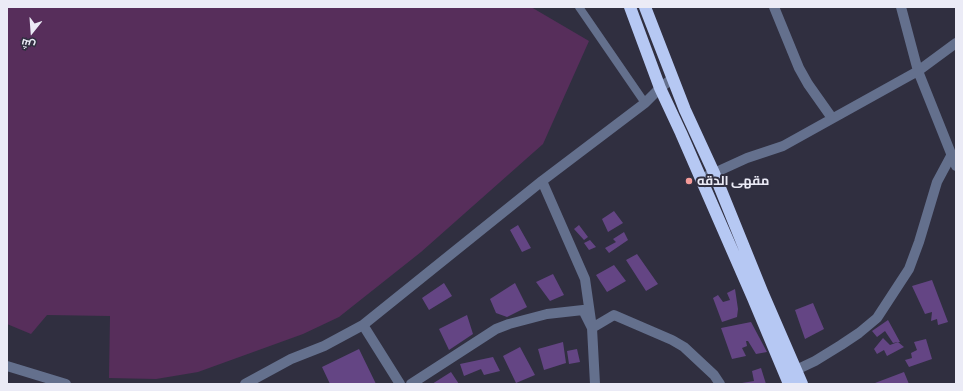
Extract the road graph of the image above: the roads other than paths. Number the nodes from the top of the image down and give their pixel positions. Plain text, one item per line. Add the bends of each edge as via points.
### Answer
1 (579, 7) edge
2 (630, 7) edge
3 (645, 7) edge
4 (774, 7) edge
5 (901, 7) edge
6 (956, 43) edge
7 (918, 71) junction
8 (673, 78) junction
9 (660, 88) junction
10 (644, 103) junction
11 (832, 118) junction
12 (952, 154) junction
13 (956, 166) edge
14 (714, 173) junction
15 (701, 179) junction
16 (542, 181) junction
17 (363, 325) junction
18 (592, 328) junction
19 (7, 366) edge
20 (796, 370) junction
21 (66, 384) edge
22 (245, 384) edge
23 (400, 384) edge
24 (411, 384) edge
25 (595, 384) edge
26 (720, 384) edge
27 (789, 384) edge
28 (802, 384) edge

1 - 10 lane
2 - 9 highway
3 - 8 highway
4 - 11 street via 799,68
5 - 7 street
6 - 7 street
7 - 11 street
7 - 12 street
8 - 9 street
8 - 14 highway
9 - 10 street
9 - 15 highway
10 - 16 street
11 - 14 street via 783,146
12 - 13 street
12 - 20 street via 937,182 909,269 877,318 841,345
14 - 15 street
14 - 20 highway
15 - 27 highway
16 - 17 street
16 - 18 street via 585,279
17 - 22 street
17 - 23 street
18 - 24 street via 583,310 547,314 509,324 496,329
18 - 25 street
18 - 26 street via 614,315 672,340 684,347
19 - 21 street
20 - 28 highway

